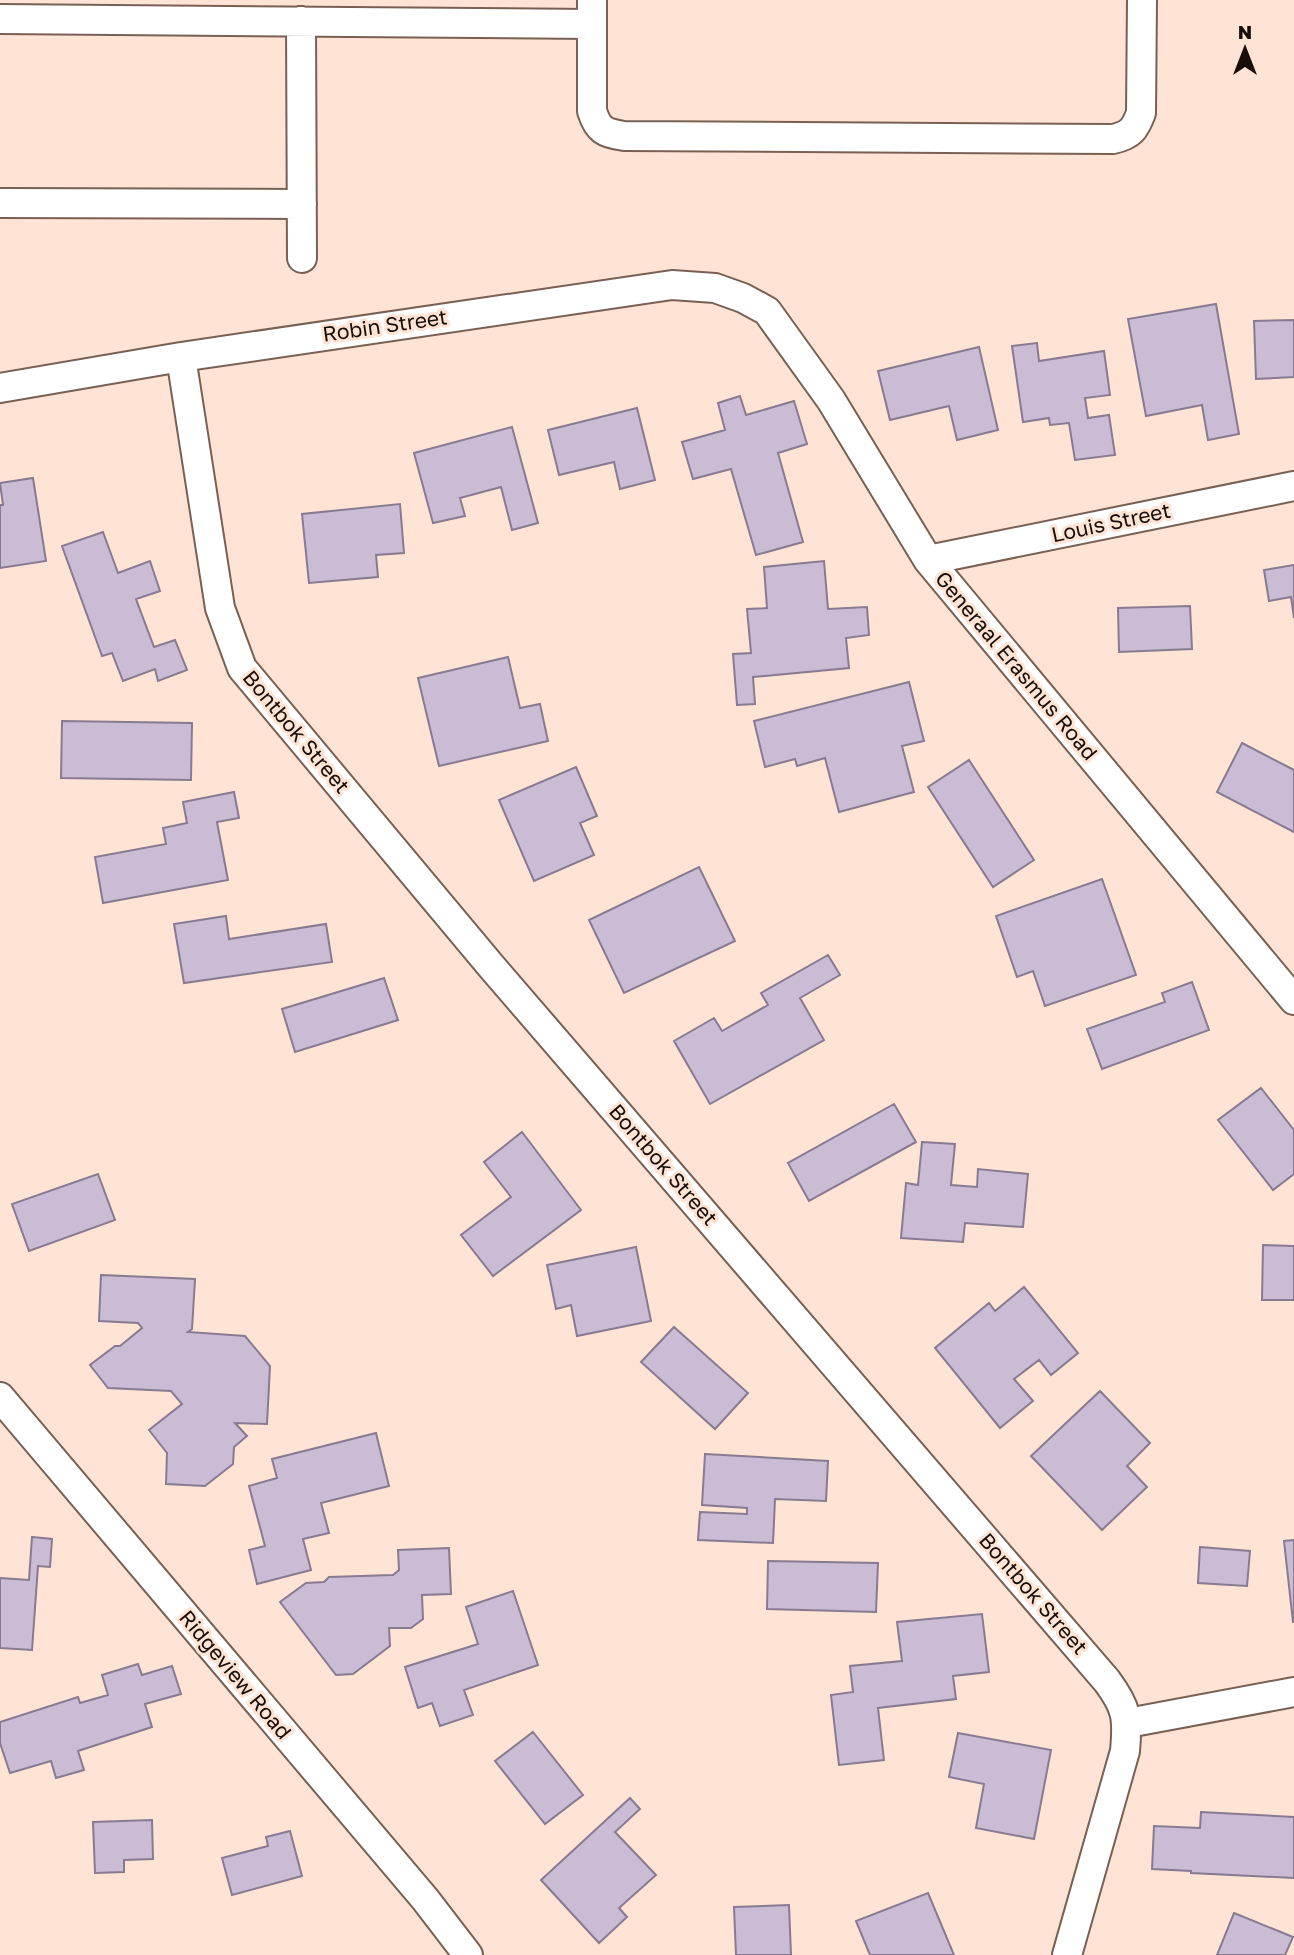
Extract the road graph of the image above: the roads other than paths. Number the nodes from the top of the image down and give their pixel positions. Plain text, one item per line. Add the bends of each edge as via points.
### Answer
1 (1142, 0) edge
2 (592, 12) edge
3 (0, 19) edge
4 (301, 21) junction
5 (0, 203) edge
6 (302, 204) junction
7 (302, 258) dead end
8 (767, 311) joint
9 (181, 357) junction
10 (0, 388) edge
11 (1294, 485) edge
12 (928, 560) junction
13 (1294, 1000) edge
14 (0, 1397) edge
15 (1294, 1692) edge
16 (1128, 1723) junction
17 (468, 1955) edge
18 (1066, 1955) edge

1 - 2 street via 1141,113 1136,127 1113,139 608,134 596,124 592,111
2 - 4 street
3 - 4 street
4 - 6 street
5 - 6 street
6 - 7 street
8 - 9 street, Robin Street via 715,288 672,285
8 - 12 street, Generaal Erasmus Road via 831,400
9 - 10 street, Robin Street
9 - 16 street, Bontbok Street via 220,608 242,668 491,966 1107,1681 1121,1699
11 - 12 street, Louis Street
12 - 13 street, Generaal Erasmus Road
14 - 17 street, Ridgeview Road
15 - 16 street
16 - 18 street via 1125,1751

